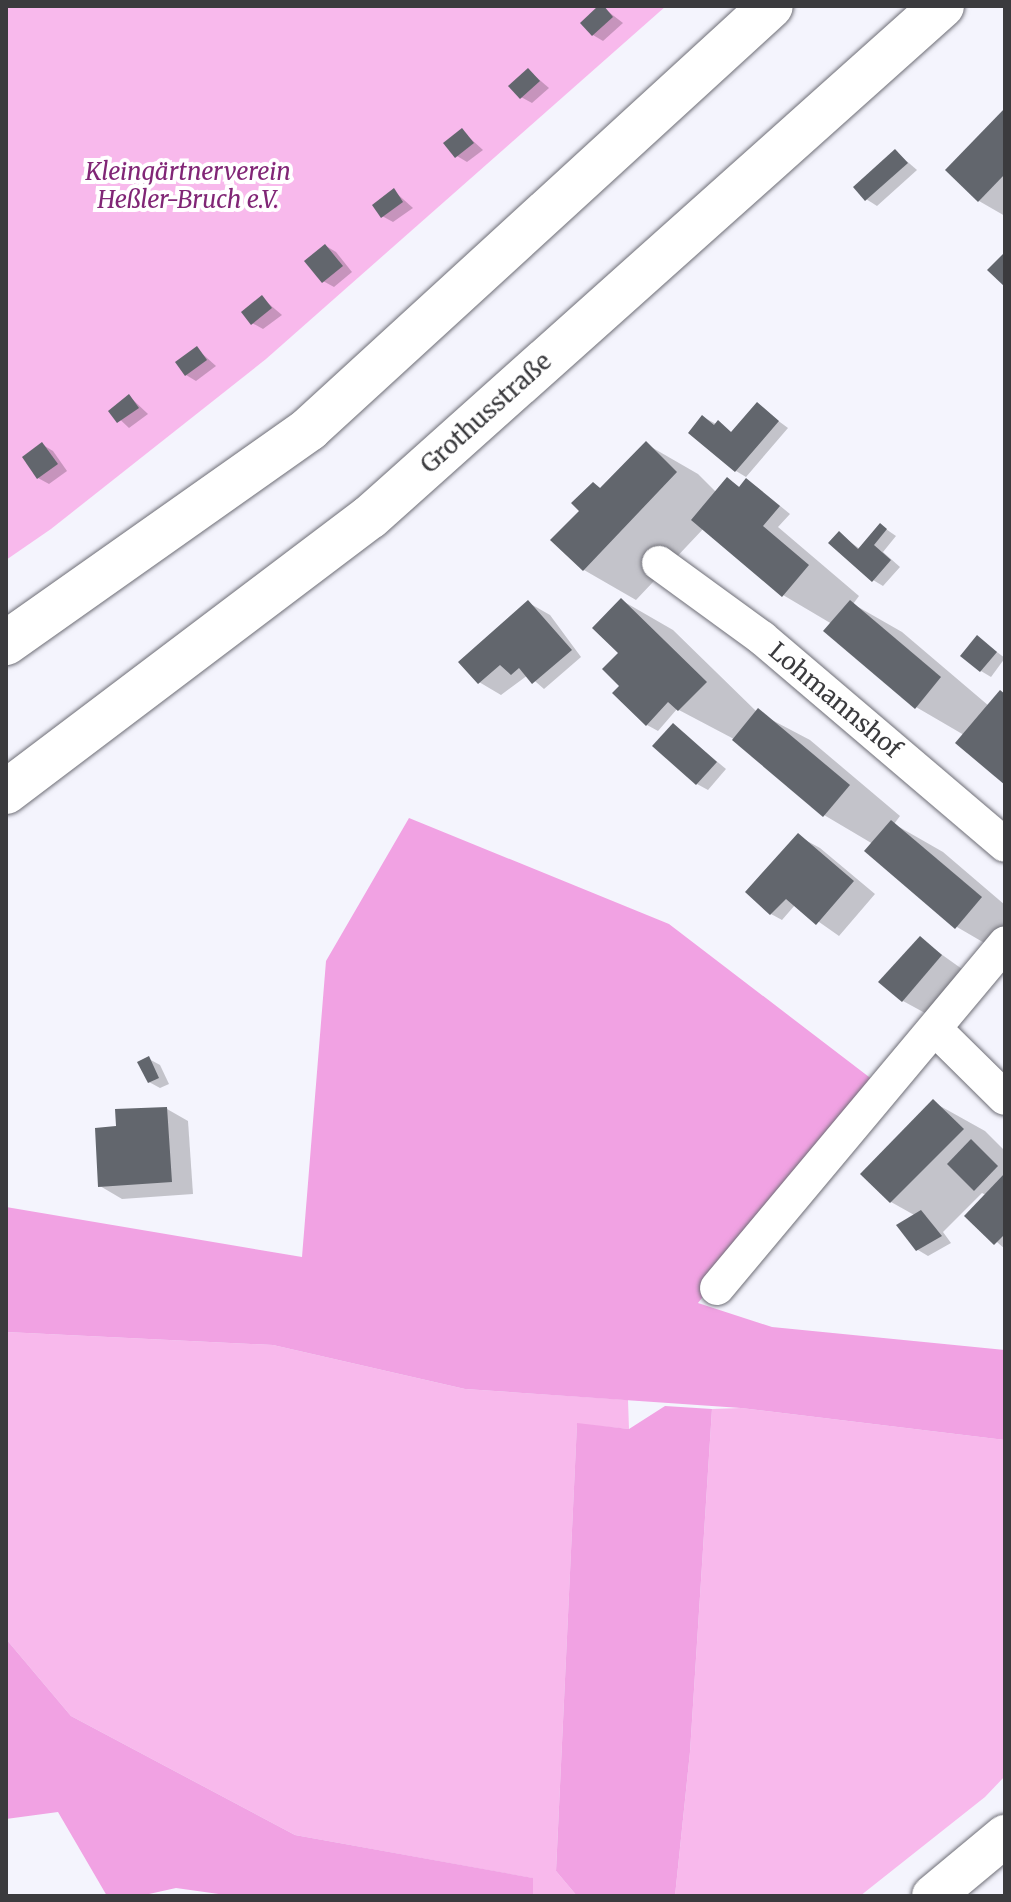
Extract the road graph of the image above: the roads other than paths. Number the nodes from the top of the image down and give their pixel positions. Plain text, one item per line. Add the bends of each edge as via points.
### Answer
1 (771, 6) edge
2 (942, 6) edge
3 (659, 563) dead end
4 (6, 643) edge
5 (6, 792) edge
6 (1005, 845) edge
7 (1005, 944) edge
8 (935, 1029) junction
9 (1005, 1098) edge
10 (717, 1288) dead end
11 (1005, 1836) edge
12 (933, 1896) edge

1 - 4 main road via 309,429
2 - 5 main road, Grothusstraße via 370,517
3 - 6 street, Lohmannshof via 762,638
7 - 8 street
8 - 9 street
8 - 10 street
11 - 12 street

